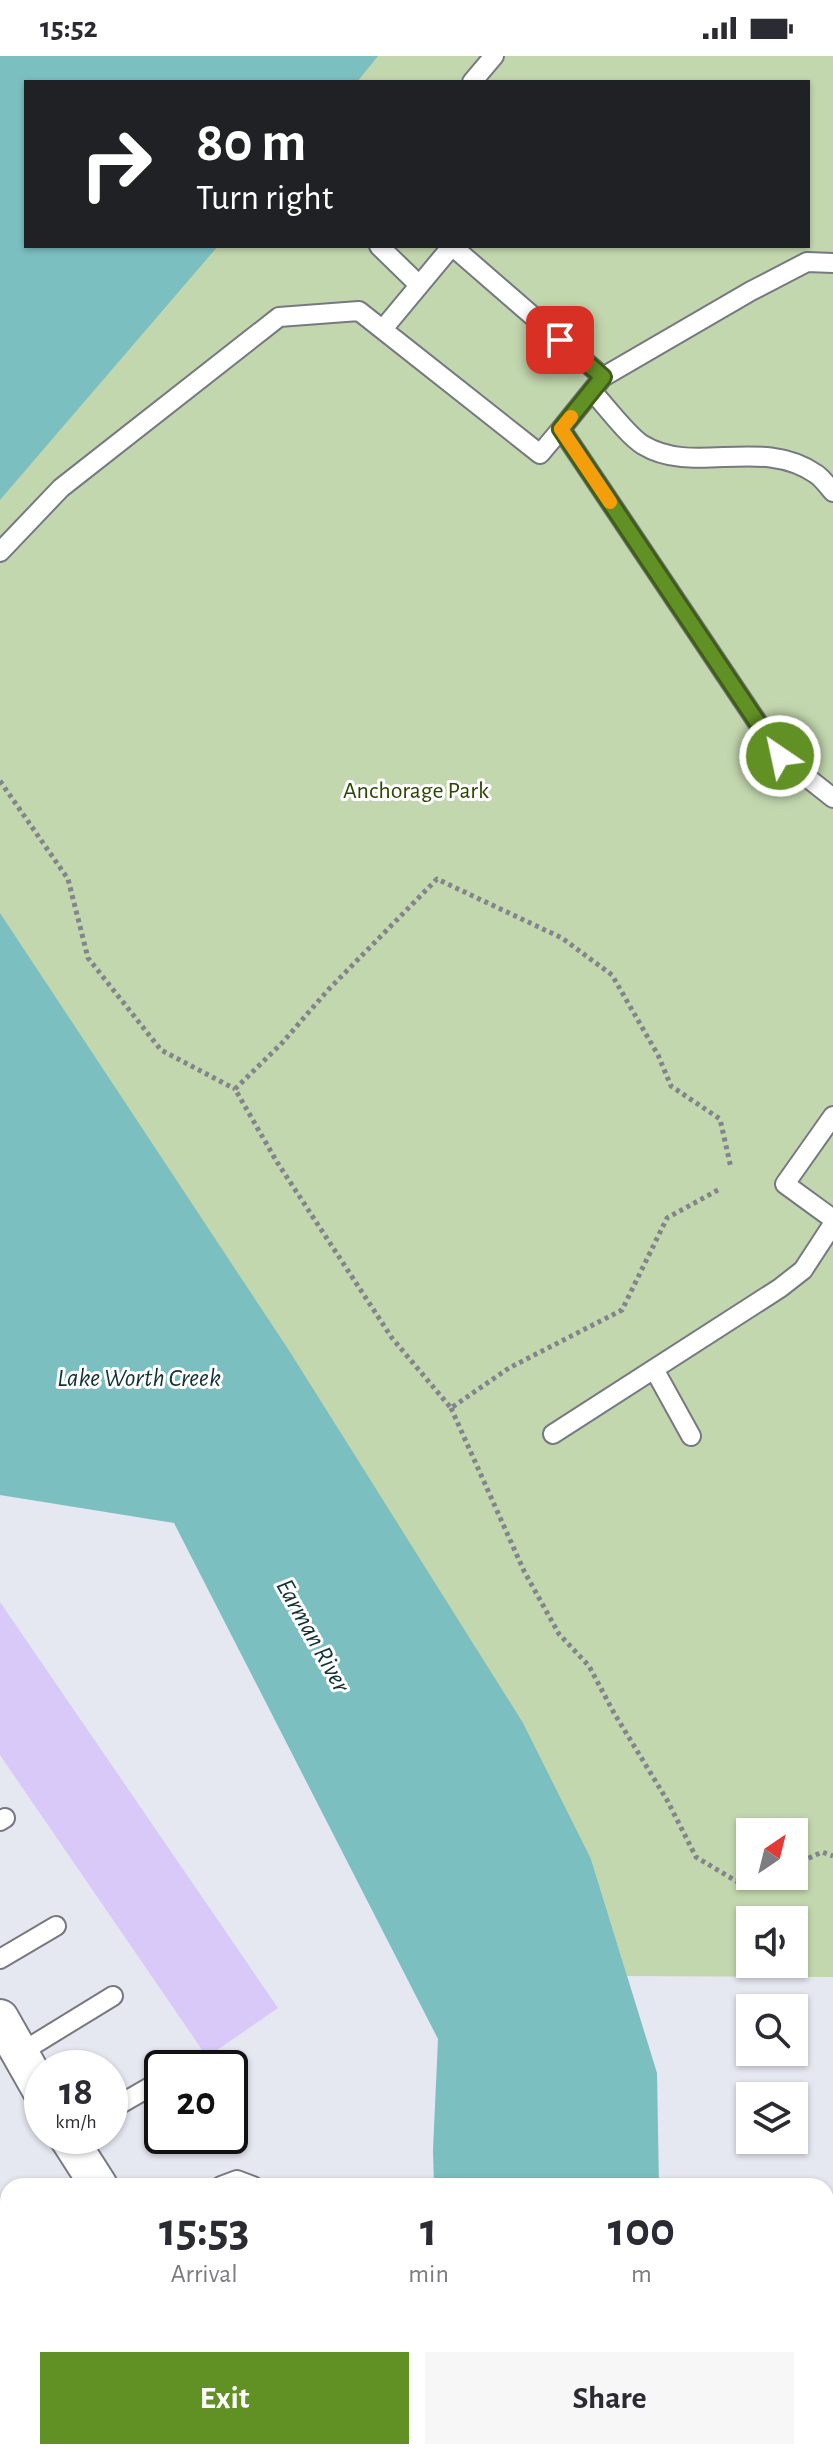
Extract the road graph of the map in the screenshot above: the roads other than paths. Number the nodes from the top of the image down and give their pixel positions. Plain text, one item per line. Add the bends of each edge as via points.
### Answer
1 (494, 56) edge
2 (474, 80) edge
3 (381, 248) edge
4 (450, 248) edge
5 (454, 248) edge
6 (833, 263) edge
7 (418, 284) junction
8 (383, 329) junction
9 (598, 384) junction
10 (561, 429) junction
11 (833, 492) edge
12 (0, 552) edge
13 (833, 798) edge
14 (833, 1116) edge
15 (833, 1221) edge
16 (654, 1369) junction
17 (553, 1434) dead end
18 (691, 1436) dead end
19 (56, 1926) dead end
20 (0, 1959) edge
21 (113, 1996) dead end
22 (0, 2018) edge
23 (20, 2053) junction
24 (24, 2060) edge
25 (79, 2154) edge
26 (94, 2178) edge

1 - 2 lane
3 - 7 lane
4 - 7 lane
5 - 9 lane
6 - 9 lane via 807,262
7 - 8 lane
8 - 10 lane via 540,454
8 - 12 lane via 359,311 279,317 61,488
9 - 10 lane
9 - 11 lane via 641,445 695,458 786,459 817,474
10 - 13 lane via 780,756
14 - 15 lane via 785,1184
15 - 16 lane via 803,1270
16 - 17 lane
16 - 18 lane
19 - 20 lane
21 - 23 lane
22 - 23 street
23 - 24 street
25 - 26 street

